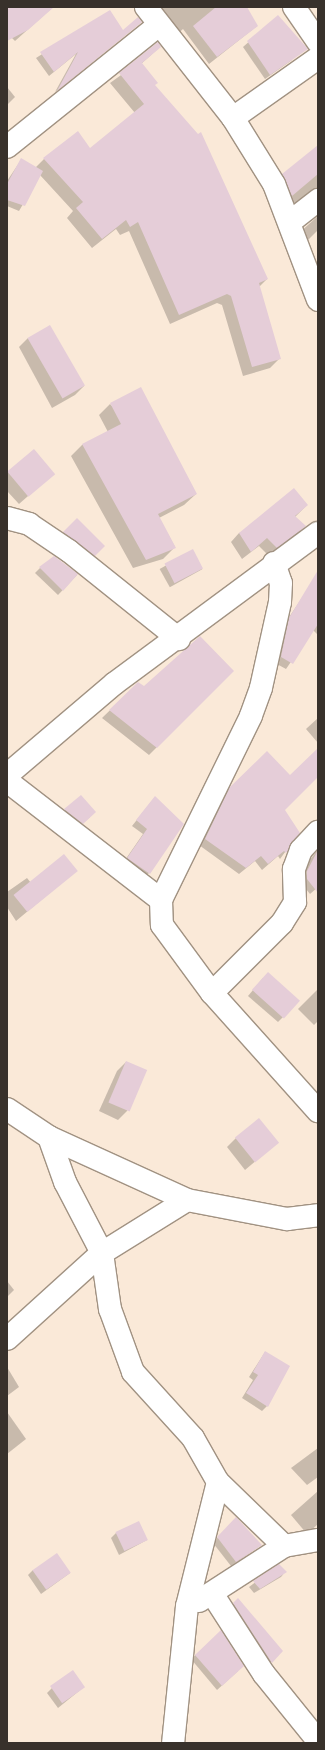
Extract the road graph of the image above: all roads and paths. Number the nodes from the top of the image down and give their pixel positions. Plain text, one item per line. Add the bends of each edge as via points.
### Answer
1 (146, 7) edge
2 (294, 7) edge
3 (159, 25) junction
4 (318, 42) edge
5 (318, 58) edge
6 (233, 118) junction
7 (7, 147) edge
8 (318, 200) edge
9 (290, 222) junction
10 (318, 300) edge
11 (7, 518) edge
12 (318, 533) edge
13 (274, 563) junction
14 (179, 639) junction
15 (7, 775) edge
16 (7, 781) edge
17 (318, 832) edge
18 (162, 900) junction
19 (212, 993) junction
20 (7, 1109) edge
21 (318, 1111) edge
22 (49, 1137) junction
23 (187, 1200) junction
24 (318, 1215) edge
25 (102, 1253) junction
26 (7, 1339) edge
27 (218, 1482) junction
28 (318, 1540) edge
29 (284, 1546) junction
30 (213, 1595) junction
31 (187, 1606) junction
32 (318, 1741) edge
33 (173, 1743) edge

1 - 3 street
2 - 4 street
3 - 6 street
3 - 7 street
5 - 6 street
6 - 9 street via 274,184
8 - 9 street
9 - 10 street
11 - 14 street via 29,524 69,550
12 - 13 street
13 - 14 street
13 - 18 street via 281,583 280,602 261,688 251,716
14 - 15 street via 115,683
16 - 18 street
17 - 19 street via 301,850 294,869 295,902 282,924
18 - 19 street via 162,925
19 - 21 street
20 - 22 street
22 - 23 street
22 - 25 street via 65,1182
23 - 24 street via 287,1219
23 - 25 street
25 - 26 street
25 - 27 street via 110,1309 133,1372 193,1438
27 - 29 street
27 - 31 street
28 - 29 street
29 - 30 street
30 - 31 street
30 - 32 street via 264,1674
31 - 33 street

